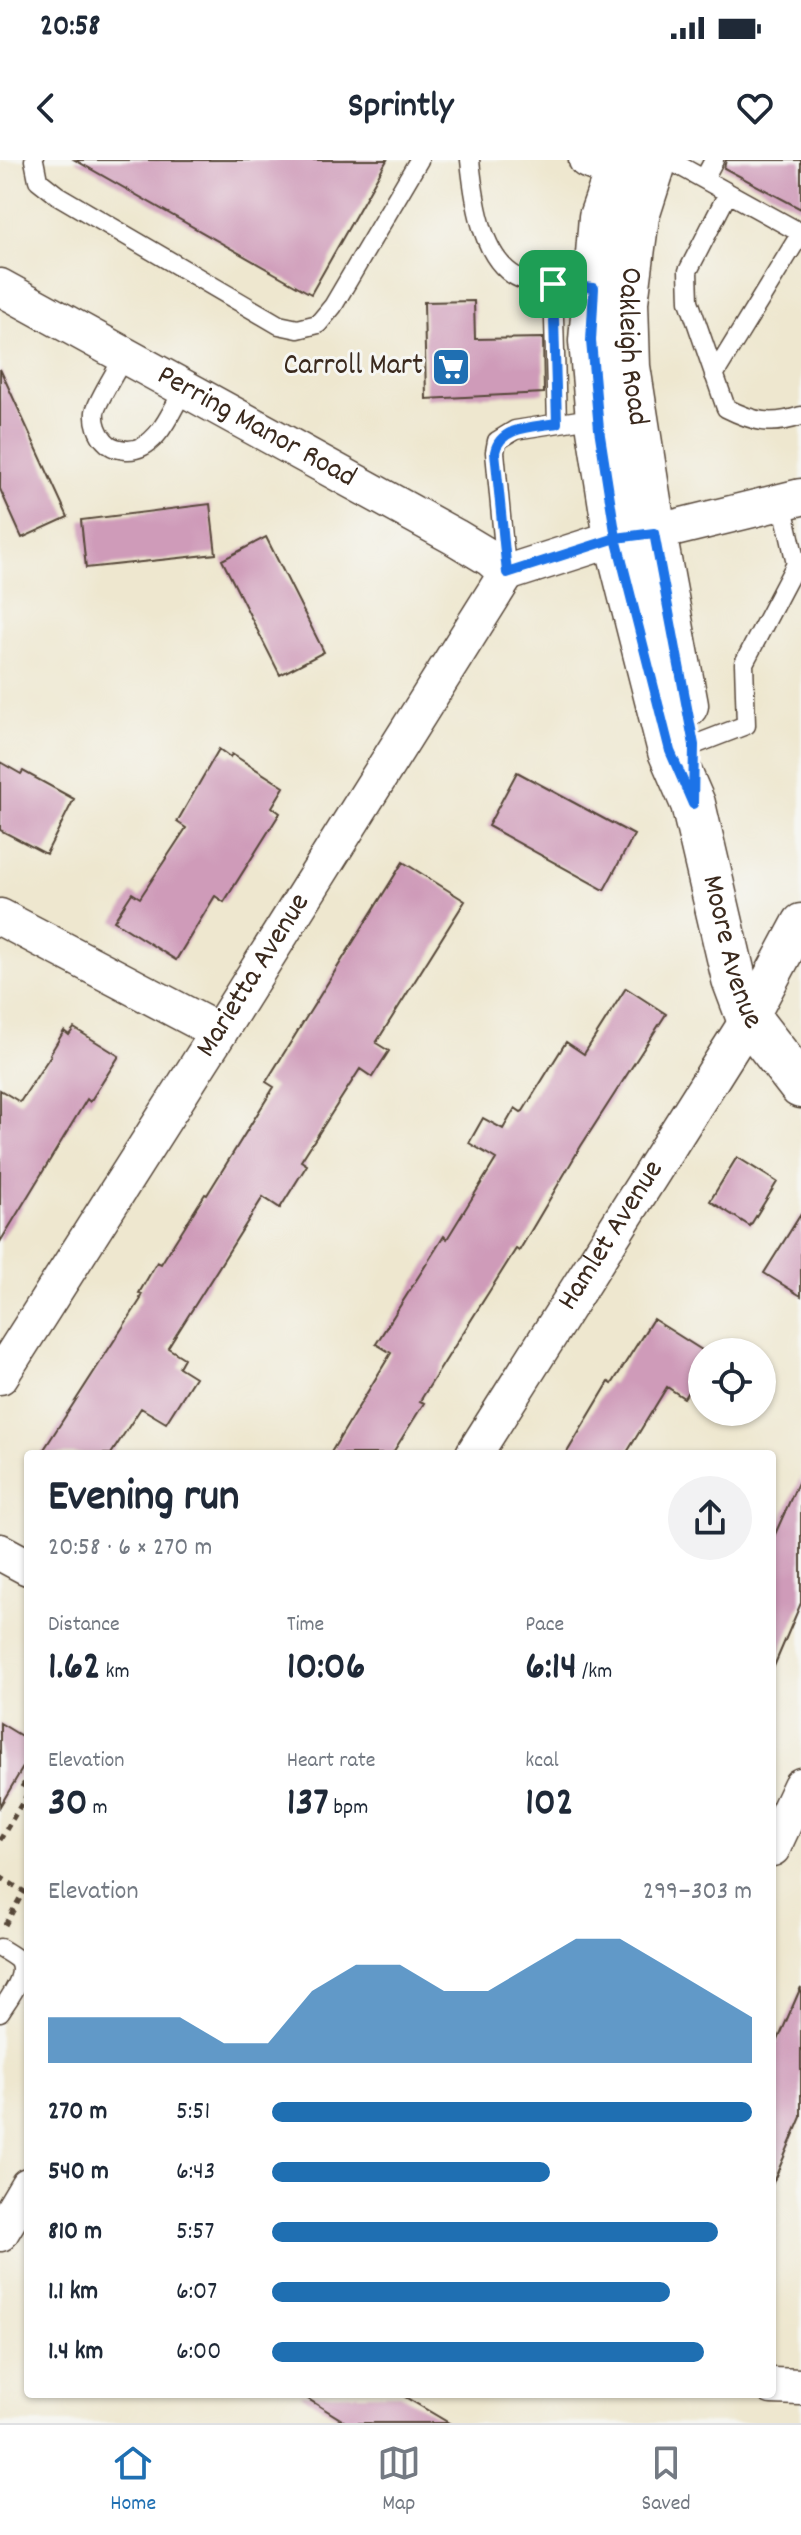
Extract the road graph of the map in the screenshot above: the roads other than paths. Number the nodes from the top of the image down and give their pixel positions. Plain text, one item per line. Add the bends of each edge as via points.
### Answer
1 (34, 160) edge
2 (419, 160) edge
3 (470, 160) edge
4 (714, 160) edge
5 (633, 166) edge
6 (704, 179) junction
7 (728, 193) junction
8 (801, 233) edge
9 (574, 286) junction
10 (0, 287) edge
11 (124, 356) junction
12 (714, 375) junction
13 (184, 389) junction
14 (801, 416) edge
15 (577, 420) junction
16 (792, 499) edge
17 (635, 536) junction
18 (507, 573) junction
19 (694, 745) junction
20 (693, 804) junction
21 (0, 917) edge
22 (801, 922) edge
23 (749, 1019) junction
24 (219, 1032) junction
25 (801, 1086) edge
26 (0, 1376) edge
27 (477, 1450) edge
28 (0, 1552) edge
29 (24, 1565) edge
30 (801, 1786) edge
31 (776, 1839) edge
32 (0, 1948) edge
33 (0, 2012) edge
34 (24, 2193) edge
35 (0, 2233) edge
36 (776, 2386) edge
37 (801, 2387) edge

1 - 2 lane via 38,180 57,195 222,294 279,325 298,329 318,324 333,306
3 - 9 lane via 491,252 505,271 526,281
4 - 6 lane
5 - 6 lane
5 - 9 street, Oakleigh Road via 601,217
5 - 17 street, Oakleigh Road via 637,216 626,302
6 - 7 lane
7 - 8 lane
7 - 12 lane via 688,271 689,301
8 - 12 lane
9 - 15 street, Oakleigh Road via 591,341
10 - 11 street, Perring Manor Road
11 - 13 street, Perring Manor Road
11 - 13 lane via 95,412 97,430 106,443 137,450 148,443
12 - 14 lane via 726,408 747,418 779,423
13 - 18 street, Perring Manor Road via 455,537
15 - 17 street, Oakleigh Road
15 - 18 lane via 515,430 497,441
16 - 17 street
16 - 19 lane via 796,564 744,663 746,725
17 - 18 street
17 - 19 street, Moore Avenue
17 - 20 street, Moore Avenue via 670,751
18 - 24 street, Marietta Avenue
19 - 20 street, Moore Avenue
20 - 23 street, Moore Avenue via 734,979
21 - 24 street
22 - 23 street, Hamlet Avenue
23 - 25 street, Moore Avenue
23 - 27 street, Hamlet Avenue
24 - 26 street, Marietta Avenue
28 - 29 street
30 - 31 street
32 - 33 lane via 21,1967
34 - 35 street
36 - 37 street

